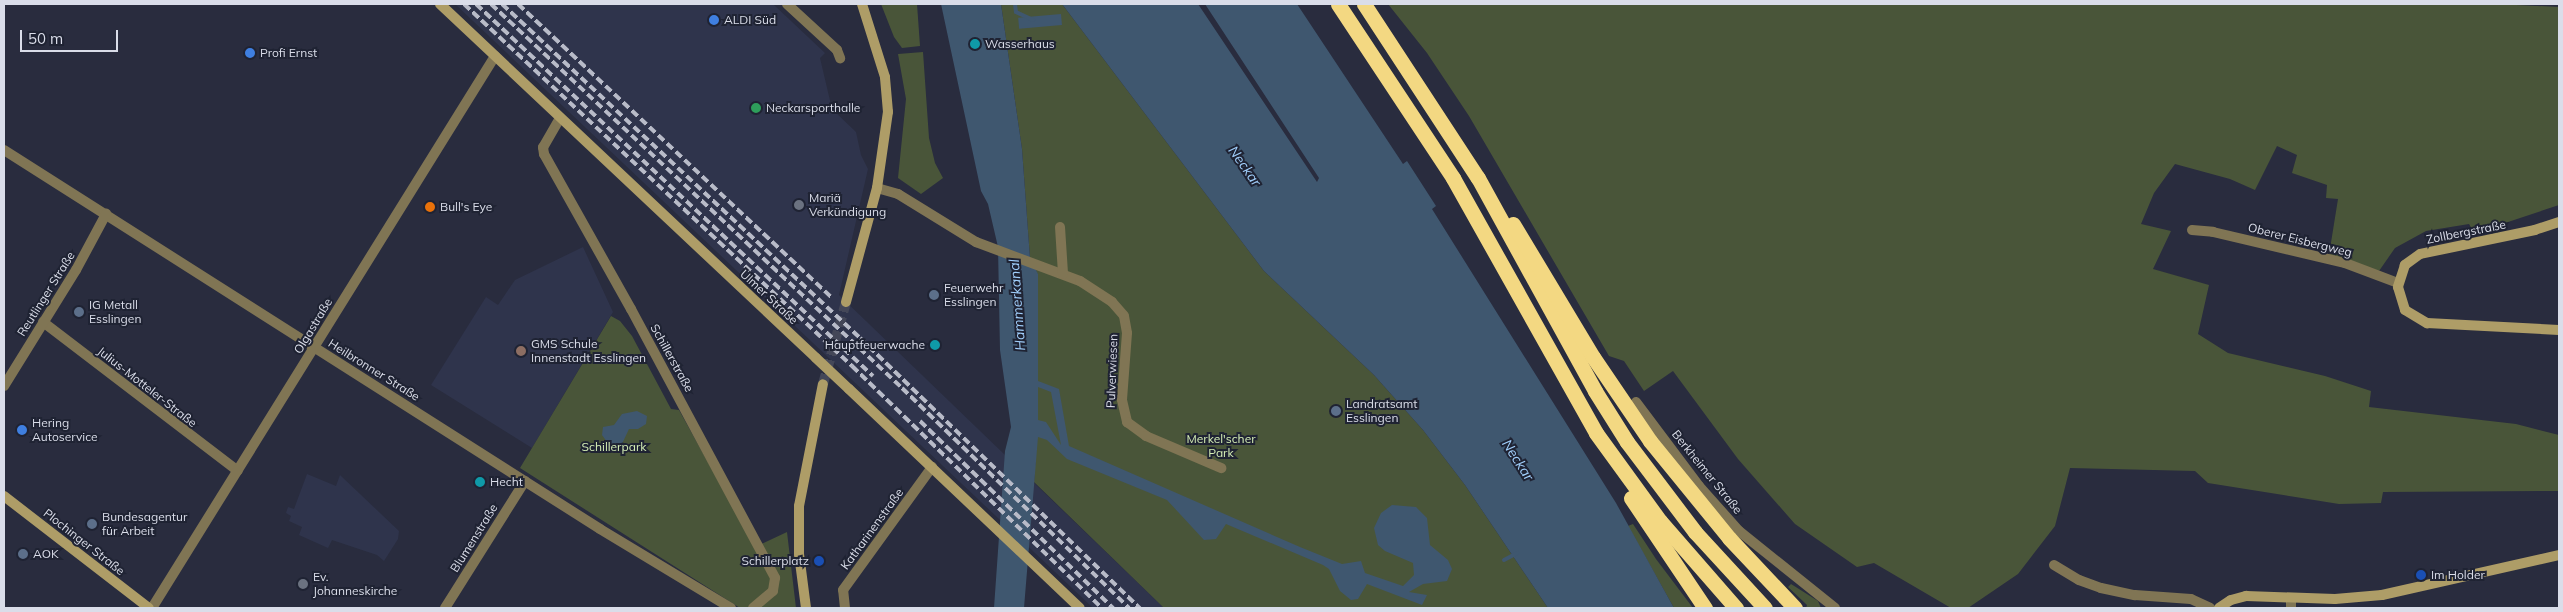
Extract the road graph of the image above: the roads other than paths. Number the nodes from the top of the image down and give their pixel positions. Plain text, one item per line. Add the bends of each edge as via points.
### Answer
1 (440, 4) edge
2 (787, 4) edge
3 (862, 4) edge
4 (1338, 4) edge
5 (1364, 4) edge
6 (495, 56) junction
7 (840, 58) dead end
8 (560, 118) junction
9 (4, 150) edge
10 (1478, 178) junction
11 (876, 188) junction
12 (106, 214) junction
13 (2559, 222) edge
14 (1060, 227) dead end
15 (2192, 230) dead end
16 (1063, 274) junction
17 (2398, 283) junction
18 (846, 302) tunnel mouth
19 (42, 322) junction
20 (2559, 330) edge
21 (314, 347) junction
22 (824, 384) tunnel mouth
23 (4, 386) edge
24 (1636, 402) dead end
25 (1596, 433) junction
26 (932, 467) junction
27 (1222, 468) dead end
28 (238, 471) junction
29 (525, 481) junction
30 (4, 496) edge
31 (2559, 555) edge
32 (2054, 565) dead end
33 (2291, 603) edge
34 (151, 608) edge
35 (445, 608) edge
36 (732, 608) edge
37 (753, 608) edge
38 (806, 608) edge
39 (845, 608) edge
40 (1080, 608) edge
41 (1705, 608) edge
42 (1736, 608) edge
43 (1765, 608) edge
44 (1795, 608) edge
45 (1835, 608) edge
46 (2210, 608) edge
47 (2219, 608) edge

1 - 6 main road, Ulmer Straße
2 - 7 street via 837,50
3 - 11 main road via 879,55 887,96 885,143
4 - 25 highway via 1453,178
5 - 10 highway
6 - 8 main road, Ulmer Straße
6 - 21 street, Olgastraße
8 - 26 main road, Ulmer Straße, bridge
8 - 37 street, Schillerstraße via 544,147 544,154 649,342 774,578 773,591
9 - 12 street, Heilbronner Straße
10 - 43 highway via 1595,391 1627,442 1695,532
10 - 44 highway via 1527,242 1593,357 1650,442 1728,538
11 - 16 street, Pulverwiesen via 898,194 988,247
11 - 18 main road
12 - 19 street, Reutlinger Straße via 82,262
12 - 21 street, Heilbronner Straße
13 - 17 main road, Zollbergstraße via 2420,254 2405,265
14 - 16 street
15 - 17 street, Oberer Eisbergweg via 2345,263
16 - 27 street, Pulverwiesen via 1103,296 1124,316 1127,333 1122,408 1132,427
17 - 20 main road via 2405,310 2427,323
19 - 23 street, Reutlinger Straße
19 - 28 street, Julius-Motteler-Straße
21 - 28 street, Olgastraße
21 - 29 street, Heilbronner Straße
22 - 38 main road via 804,470 798,524
24 - 45 street, Berkheimer Straße via 1699,486 1739,531
25 - 41 highway via 1616,474
25 - 42 highway via 1666,528
26 - 39 street, Katharinenstraße via 843,590
26 - 40 main road, Ulmer Straße
28 - 34 street, Olgastraße
29 - 35 street, Blumenstraße
29 - 36 street, Heilbronner Straße
30 - 34 main road, Plochinger Straße
31 - 33 main road via 2382,595
32 - 46 street via 2079,580 2113,591 2191,599
33 - 47 main road via 2246,596

